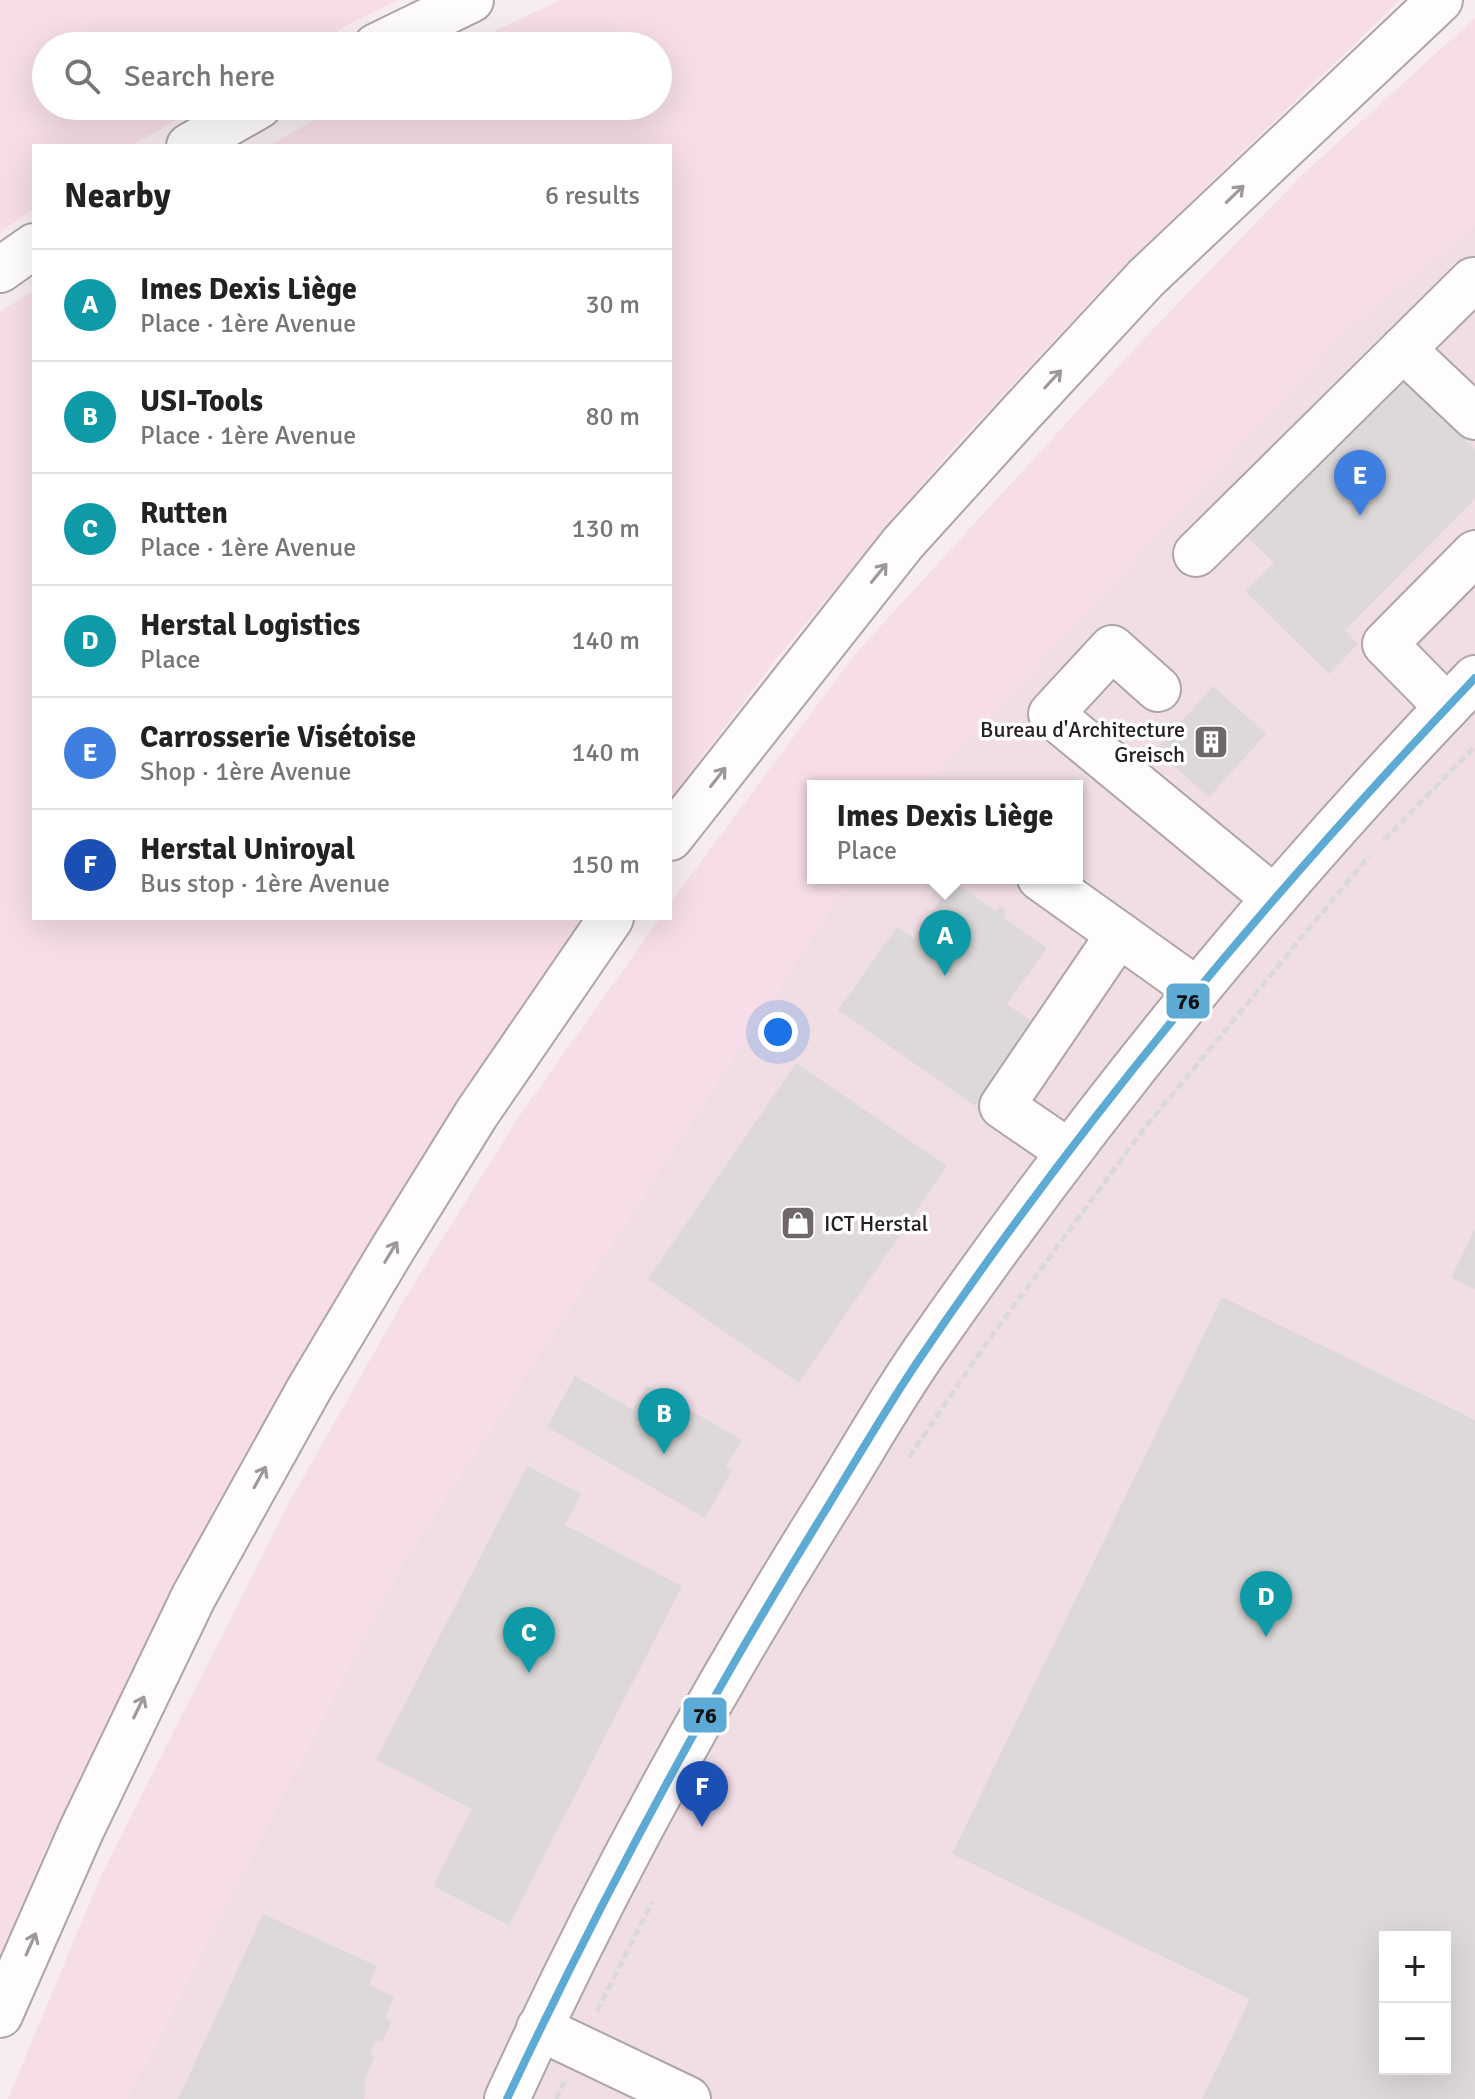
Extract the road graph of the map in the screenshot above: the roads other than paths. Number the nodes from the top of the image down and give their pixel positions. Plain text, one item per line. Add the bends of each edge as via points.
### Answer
1 (471, 0) edge
2 (1440, 0) edge
3 (405, 32) edge
4 (234, 120) edge
5 (192, 144) edge
6 (32, 247) edge
7 (0, 270) edge
8 (1475, 282) edge
9 (1403, 349) junction
10 (1475, 417) edge
11 (1475, 553) edge
12 (1196, 554) dead end
13 (1158, 689) dead end
14 (1461, 693) edge
15 (672, 835) edge
16 (1048, 884) edge
17 (1274, 898) junction
18 (610, 920) edge
19 (1119, 934) junction
20 (1197, 990) junction
21 (1069, 1152) junction
22 (0, 2015) edge
23 (539, 2028) junction
24 (507, 2099) edge
25 (688, 2099) edge

1 - 3 street
15 -> 2 street via 903,543 1021,413 1146,278
4 - 5 street
6 - 7 street
8 - 9 street
9 - 10 street
9 - 12 street
11 - 14 street via 1385,644
13 - 17 street via 1112,648 1051,714
14 - 17 street
16 - 19 street
17 - 20 street
22 -> 18 street via 194,1596 309,1389 477,1113
19 - 20 street
19 - 21 street via 1002,1106
20 - 21 street
21 - 23 street via 923,1352 766,1604 647,1814
23 - 24 street
23 - 25 street

